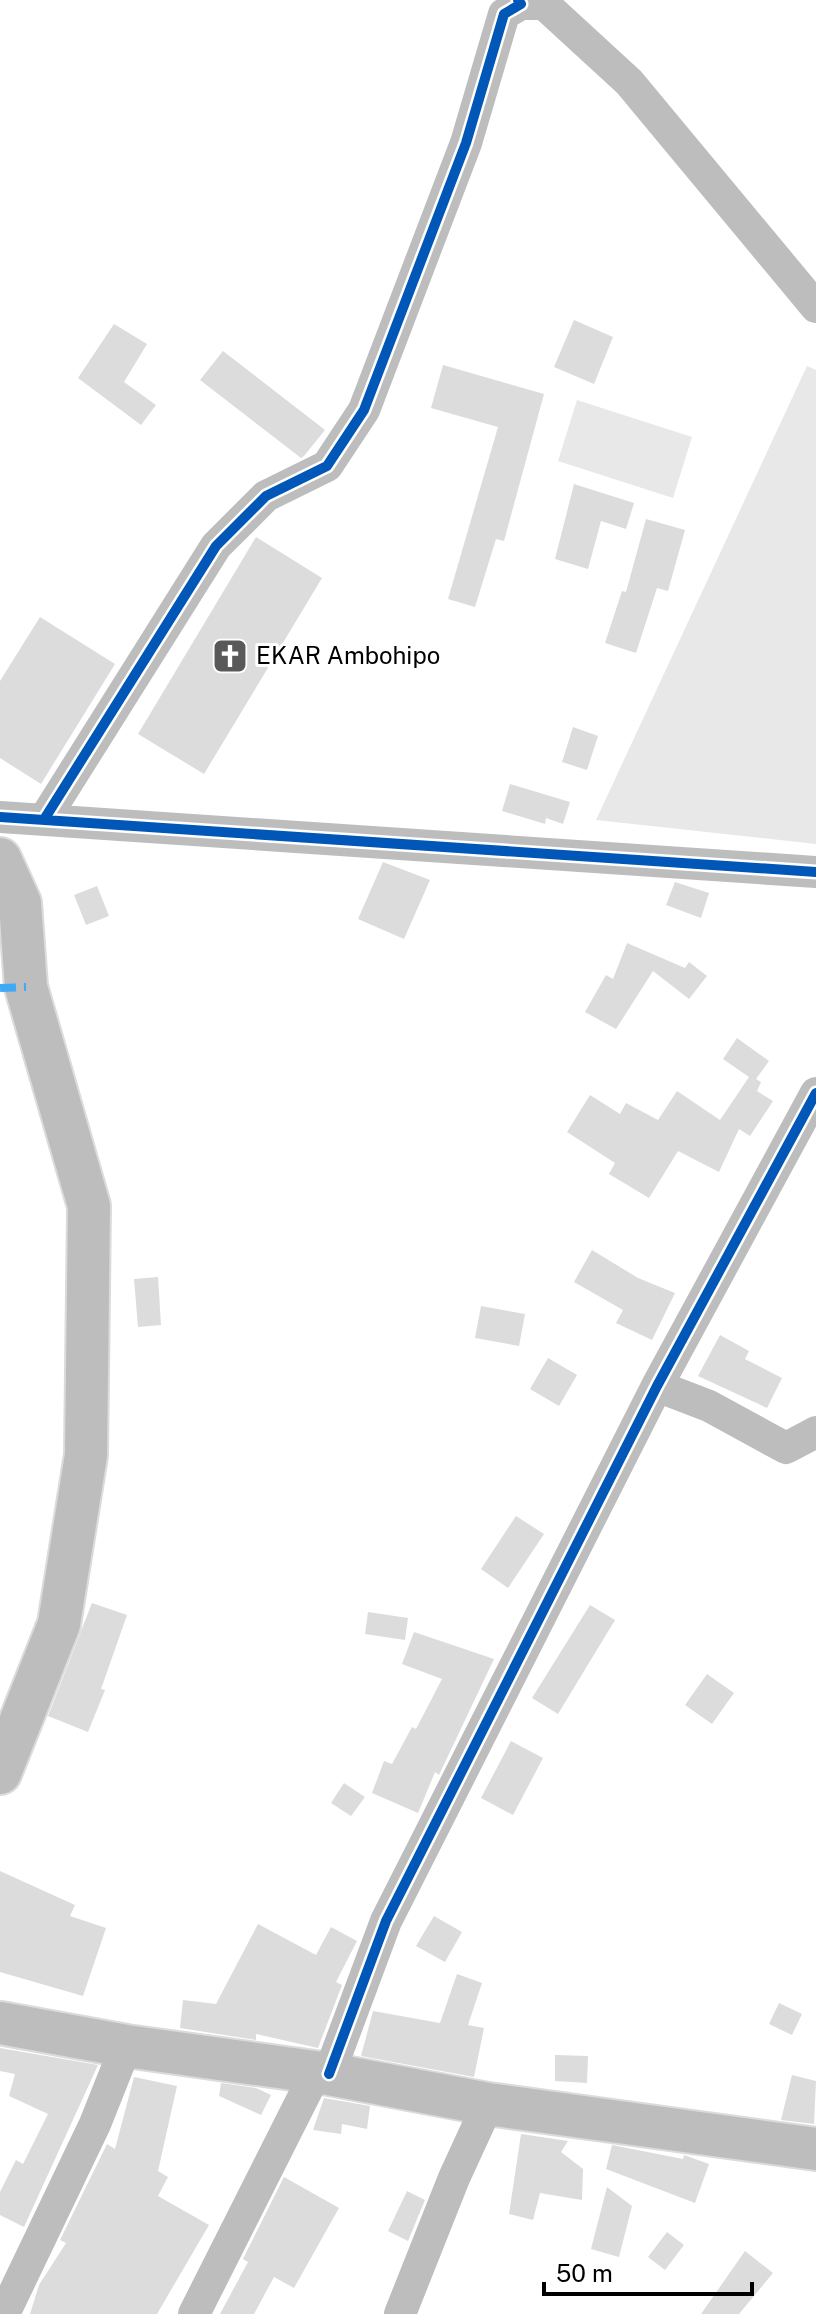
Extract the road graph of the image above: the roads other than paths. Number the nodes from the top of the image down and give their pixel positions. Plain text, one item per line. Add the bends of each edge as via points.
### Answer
1 (536, 2) edge
2 (816, 307) edge
3 (0, 817) edge
4 (45, 818) junction
5 (0, 859) edge
6 (816, 872) edge
7 (816, 1093) edge
8 (657, 1386) junction
9 (816, 1432) edge
10 (0, 1773) edge
11 (0, 2023) edge
12 (126, 2046) junction
13 (323, 2073) junction
14 (488, 2104) junction
15 (816, 2149) edge
16 (4, 2314) edge
17 (194, 2314) edge
18 (400, 2314) edge

1 - 2 street via 629,82
1 - 4 street via 504,14 466,143 364,410 327,466 266,496 216,546
3 - 4 street
4 - 6 street
5 - 10 main road via 20,903 26,987 89,1206 84,1471 59,1624
7 - 8 street
8 - 9 street via 709,1406 786,1448
8 - 13 street via 386,1921
11 - 12 main road
12 - 13 main road
12 - 16 street via 95,2124
13 - 14 main road
13 - 17 street
14 - 15 main road
14 - 18 street

